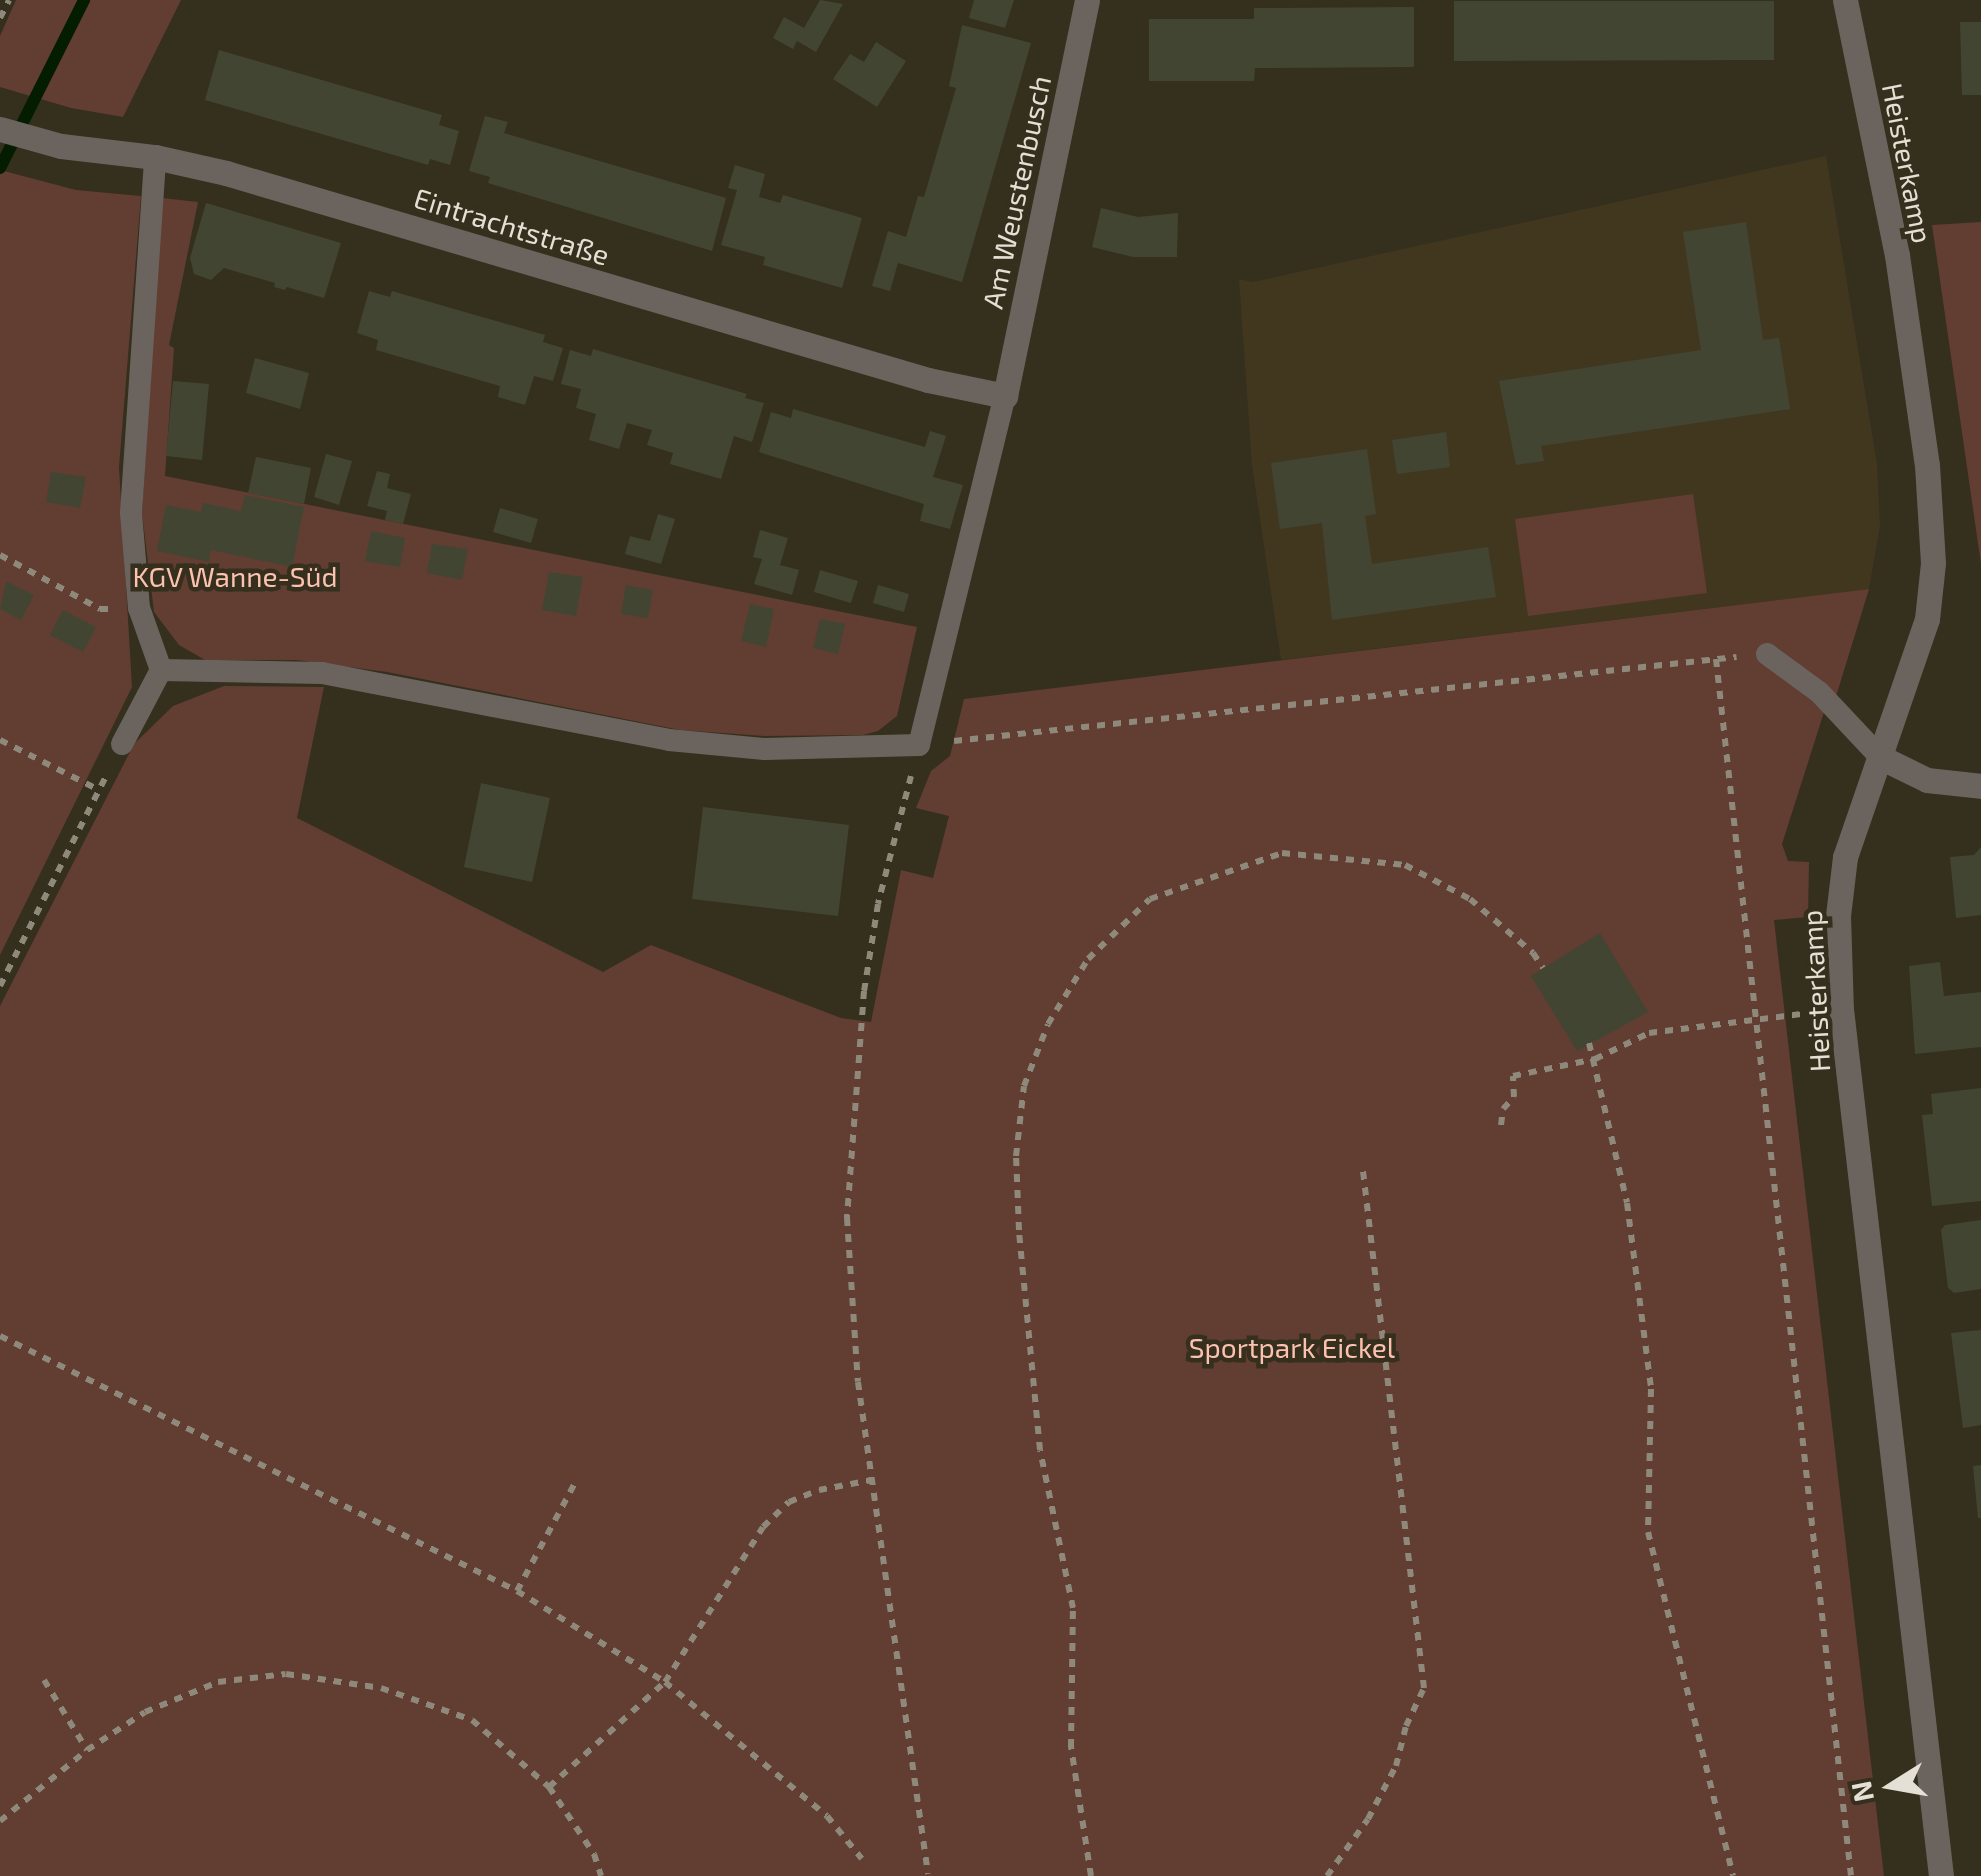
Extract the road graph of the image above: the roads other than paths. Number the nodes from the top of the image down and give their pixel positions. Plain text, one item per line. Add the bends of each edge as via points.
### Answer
1 (1086, 0) edge
2 (1844, 0) edge
3 (0, 128) edge
4 (155, 157) junction
5 (1005, 396) junction
6 (1767, 654) road end
7 (161, 670) junction
8 (122, 744) road end
9 (1880, 757) junction
10 (1981, 786) edge
11 (1941, 1876) edge

1 - 5 street, Am Weustenbusch
2 - 9 street, Heisterkamp via 1896,255 1927,465 1933,563 1927,619
3 - 4 street, Eintrachtstraße via 61,146
4 - 5 street, Eintrachtstraße via 928,380
4 - 7 lane via 132,462 139,608
5 - 7 lane via 919,745 765,749 669,740 322,674
6 - 9 lane via 1819,692
7 - 8 lane
9 - 10 street via 1926,780
9 - 11 street, Heisterkamp via 1845,856 1838,916 1842,1008

